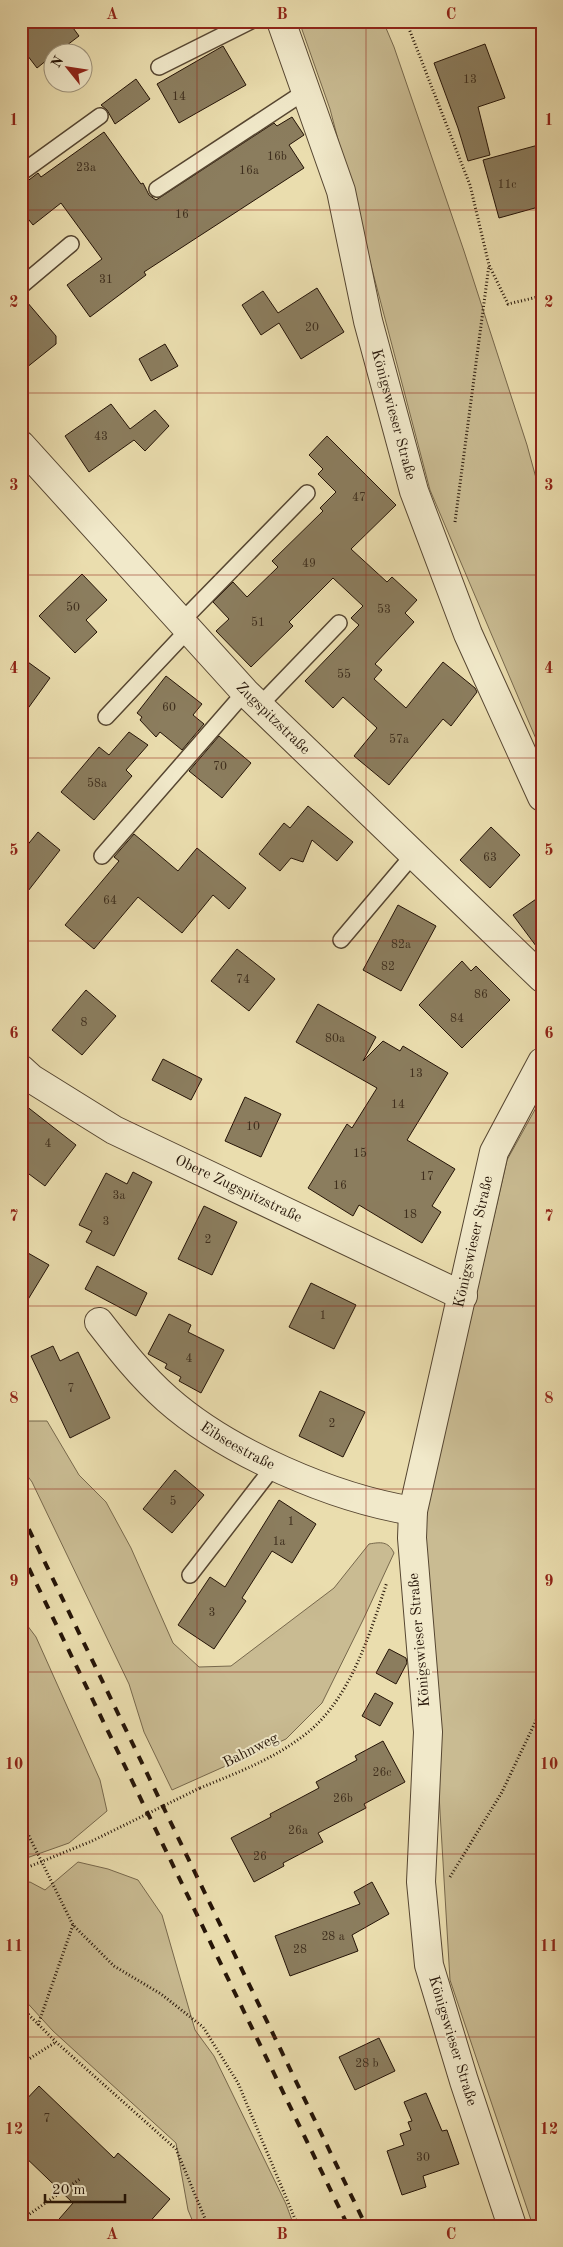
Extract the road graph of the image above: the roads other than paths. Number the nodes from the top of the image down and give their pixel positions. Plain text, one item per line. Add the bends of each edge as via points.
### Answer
1 (252, 21) edge
2 (281, 21) edge
3 (159, 67) dead end
4 (306, 91) junction
5 (100, 116) dead end
6 (21, 173) edge
7 (156, 189) dead end
8 (71, 244) dead end
9 (21, 286) edge
10 (21, 445) edge
11 (307, 493) dead end
12 (339, 623) dead end
13 (184, 627) junction
14 (252, 699) junction
15 (106, 717) dead end
16 (542, 797) edge
17 (414, 855) junction
18 (102, 856) dead end
19 (341, 940) dead end
20 (542, 978) edge
21 (542, 1062) edge
22 (21, 1070) edge
23 (463, 1296) junction
24 (99, 1322) dead end
25 (274, 1466) junction
26 (413, 1511) junction
27 (190, 1575) dead end
28 (512, 2226) edge

1 - 3 lane
2 - 4 street, Königswieser Straße
4 - 7 lane
4 - 16 street, Königswieser Straße via 342,191 368,321 414,491 468,634
5 - 6 lane
8 - 9 lane
10 - 13 street, Zugspitzstraße
11 - 13 lane
12 - 14 lane
13 - 14 street, Zugspitzstraße
13 - 15 lane
14 - 17 street, Zugspitzstraße
14 - 18 lane
17 - 19 lane
17 - 20 street, Zugspitzstraße
21 - 23 street, Königswieser Straße via 494,1152
22 - 23 street, Obere Zugspitzstraße via 114,1130
23 - 26 street, Königswieser Straße
24 - 25 street, Eibseestraße via 133,1366 167,1399 209,1430
25 - 26 street, Eibseestraße via 379,1506
25 - 27 lane
26 - 28 street, Königswieser Straße via 412,1538 428,1732 421,1882 428,1965

